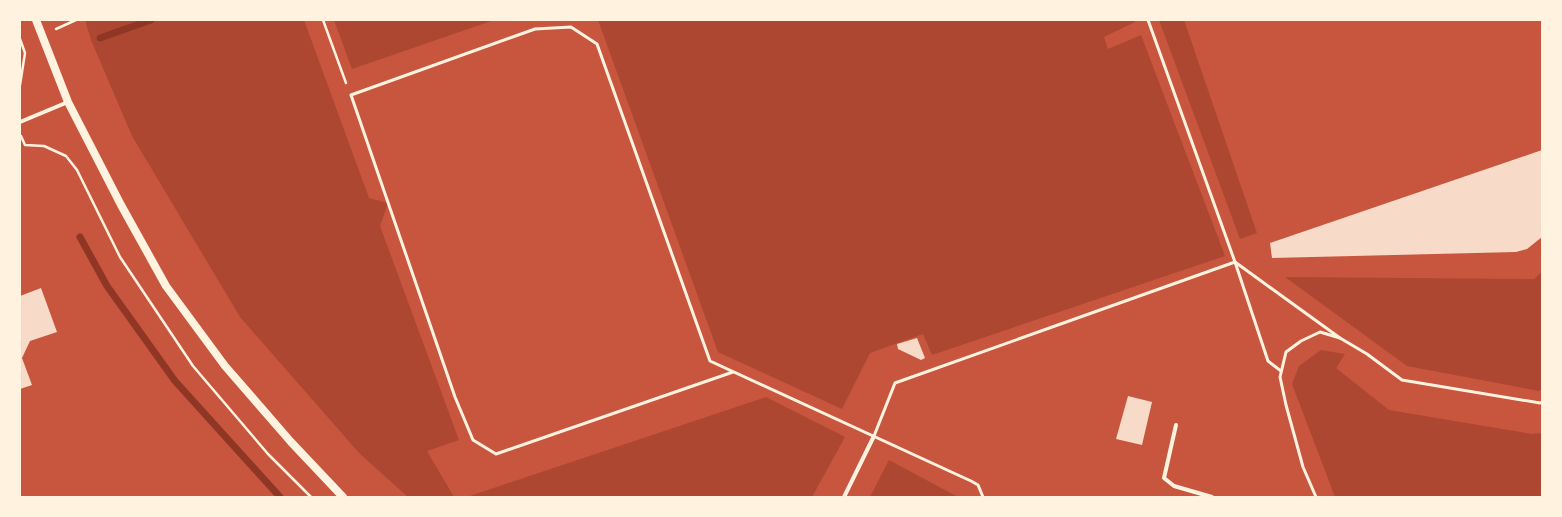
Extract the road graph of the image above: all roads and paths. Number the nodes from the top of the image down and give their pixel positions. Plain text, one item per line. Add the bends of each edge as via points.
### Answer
1 (36, 20) edge
2 (76, 20) edge
3 (323, 20) edge
4 (1148, 20) edge
5 (41, 35) junction
6 (20, 38) edge
7 (20, 85) edge
8 (350, 95) junction
9 (68, 102) junction
10 (20, 122) edge
11 (20, 133) edge
12 (1235, 262) junction
13 (1340, 338) junction
14 (1281, 371) junction
15 (733, 372) junction
16 (1542, 402) edge
17 (1176, 425) dead end
18 (874, 436) junction
19 (312, 497) edge
20 (343, 497) edge
21 (844, 497) edge
22 (982, 497) edge
23 (1212, 497) edge
24 (1316, 497) edge

1 - 5 main road
2 - 5 path
3 - 8 path
4 - 12 lane
5 - 9 main road
6 - 7 path via 24,53
8 - 15 lane via 535,29 571,27 597,44 710,361
8 - 15 lane via 455,397 473,440 496,454
9 - 10 street
9 - 20 main road via 166,286 225,366
11 - 19 path via 25,145 44,146 66,156 77,170 120,257 193,366 268,454
12 - 13 lane
12 - 14 lane via 1268,361
12 - 18 lane via 896,383
13 - 14 lane via 1320,332 1301,341 1286,352
13 - 16 lane via 1402,380
14 - 24 lane via 1286,406 1303,467
15 - 18 lane
17 - 23 street via 1164,478 1174,486
18 - 21 street
18 - 22 lane via 971,481 978,486

